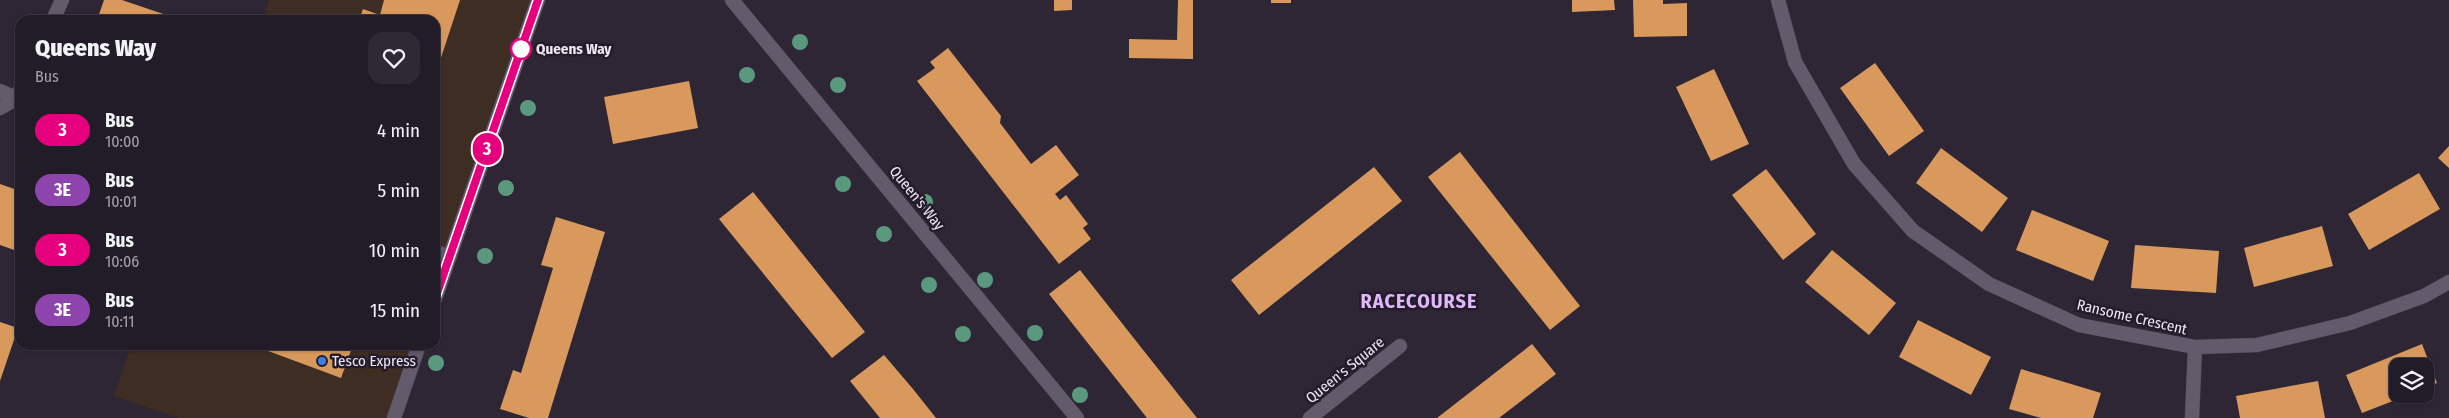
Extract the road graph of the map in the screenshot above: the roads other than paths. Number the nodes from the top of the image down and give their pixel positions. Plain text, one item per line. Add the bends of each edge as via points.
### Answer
1 (62, 0) edge
2 (538, 0) edge
3 (732, 0) edge
4 (1778, 0) edge
5 (55, 15) edge
6 (0, 91) edge
7 (15, 96) edge
8 (15, 99) edge
9 (0, 108) edge
10 (440, 253) edge
11 (450, 257) junction
12 (2449, 282) edge
13 (440, 285) edge
14 (1400, 346) dead end
15 (2195, 347) junction
16 (417, 350) edge
17 (394, 418) edge
18 (1077, 418) edge
19 (1310, 418) edge
20 (2192, 418) edge

1 - 5 street
2 - 11 street
3 - 18 street, Queen's Way
4 - 15 street, Ransome Crescent via 1795,62 1849,155 1913,231 1989,284 2080,325
6 - 7 street
8 - 9 street
10 - 11 street
11 - 13 street
12 - 15 street, Ransome Crescent via 2424,296 2350,323 2258,345
14 - 19 street, Queen's Square
15 - 20 street
16 - 17 street

